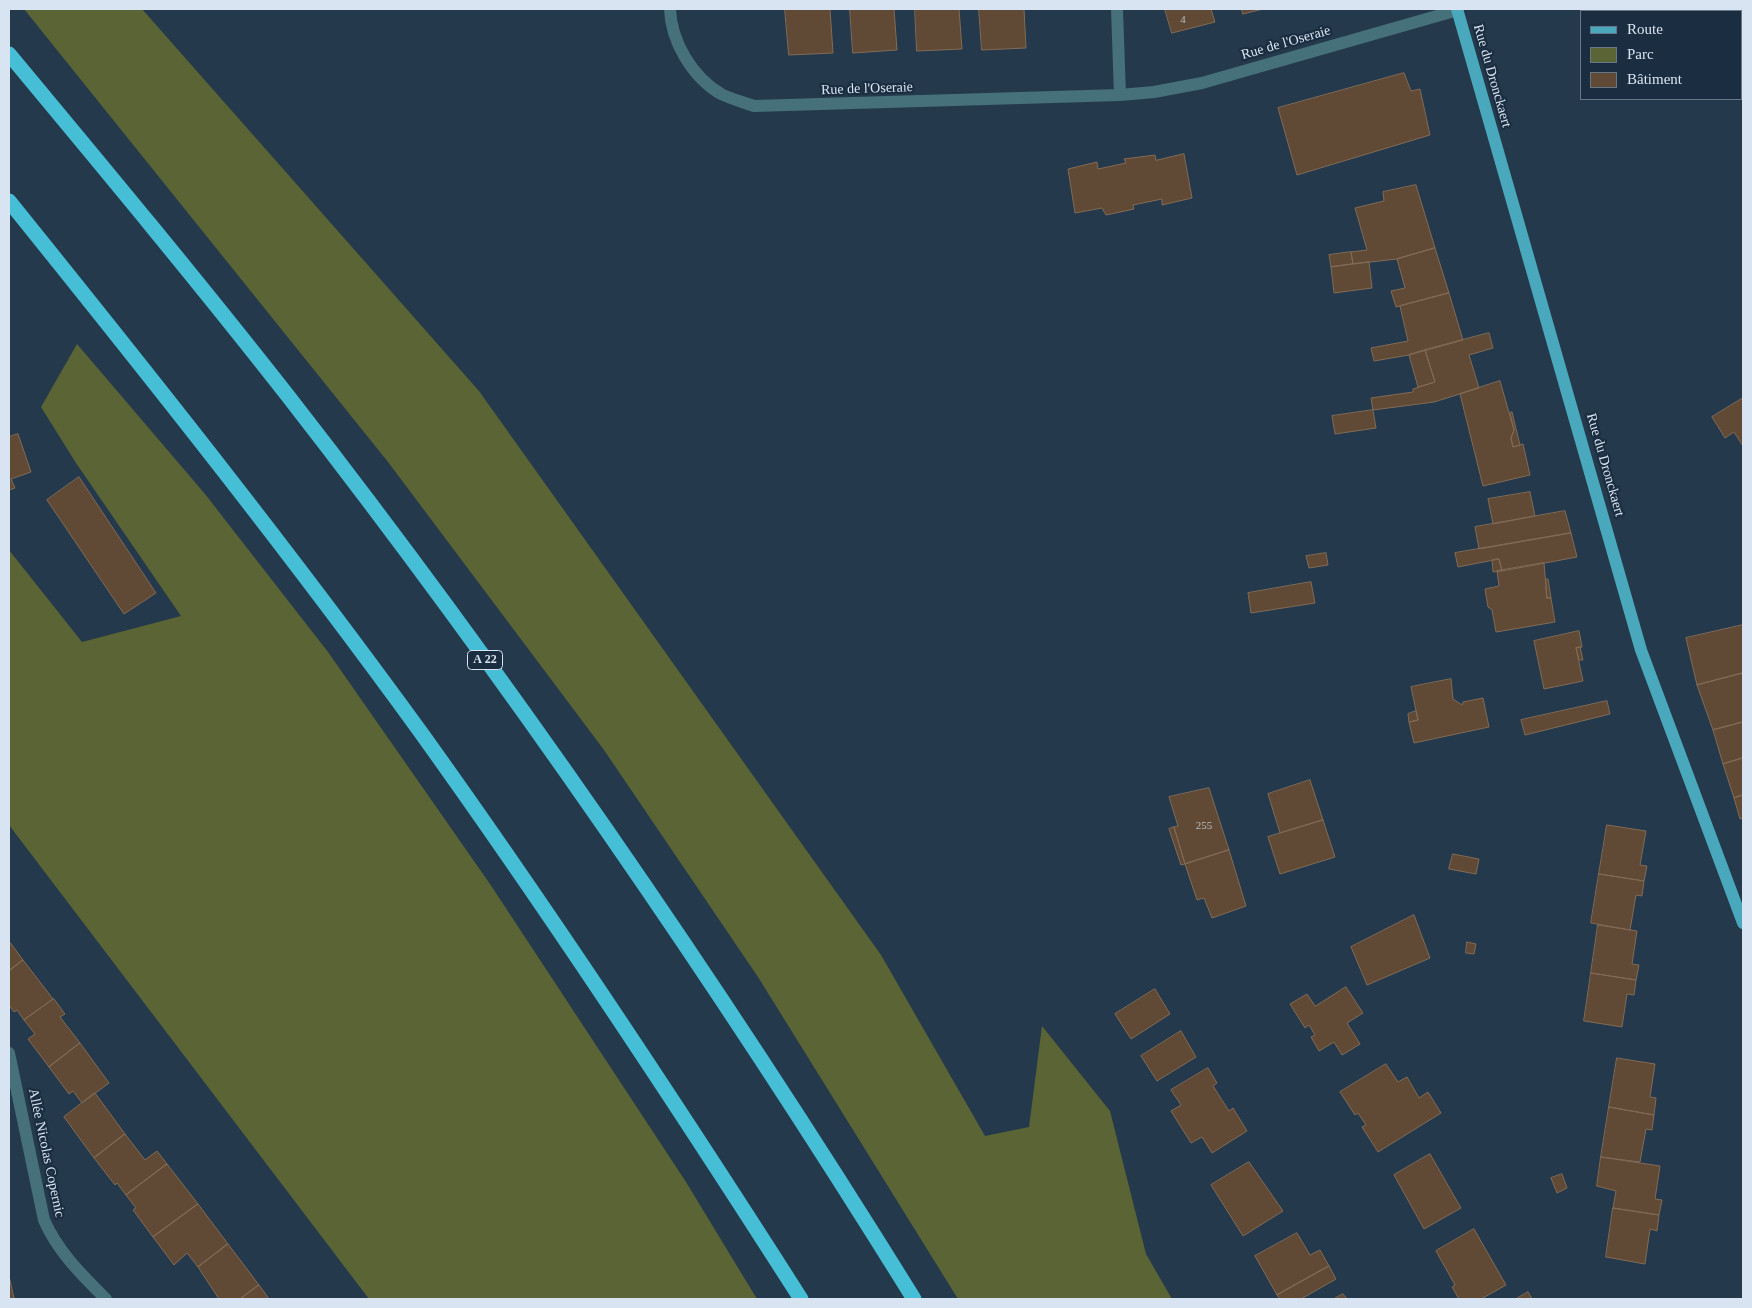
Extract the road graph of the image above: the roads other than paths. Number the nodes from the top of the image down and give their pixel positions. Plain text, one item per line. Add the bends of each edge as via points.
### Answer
1 (670, 9) edge
2 (1117, 9) edge
3 (1458, 9) edge
4 (9, 54) edge
5 (1120, 95) junction
6 (9, 201) edge
7 (1743, 923) edge
8 (9, 1053) edge
9 (106, 1299) edge
10 (801, 1299) edge
11 (914, 1299) edge

1 - 5 street, Rue de l'Oseraie via 670,22 680,48 698,74 720,93 754,106
2 - 5 street
3 - 5 street, Rue de l'Oseraie via 1202,83
3 - 7 main road, Rue du Dronckaert via 1643,658
4 - 11 highway, A 22 via 289,398 452,614 693,956
6 - 10 highway via 211,455 419,730 634,1040
8 - 9 street, Allée Nicolas Copernic via 44,1220 51,1237 65,1256

